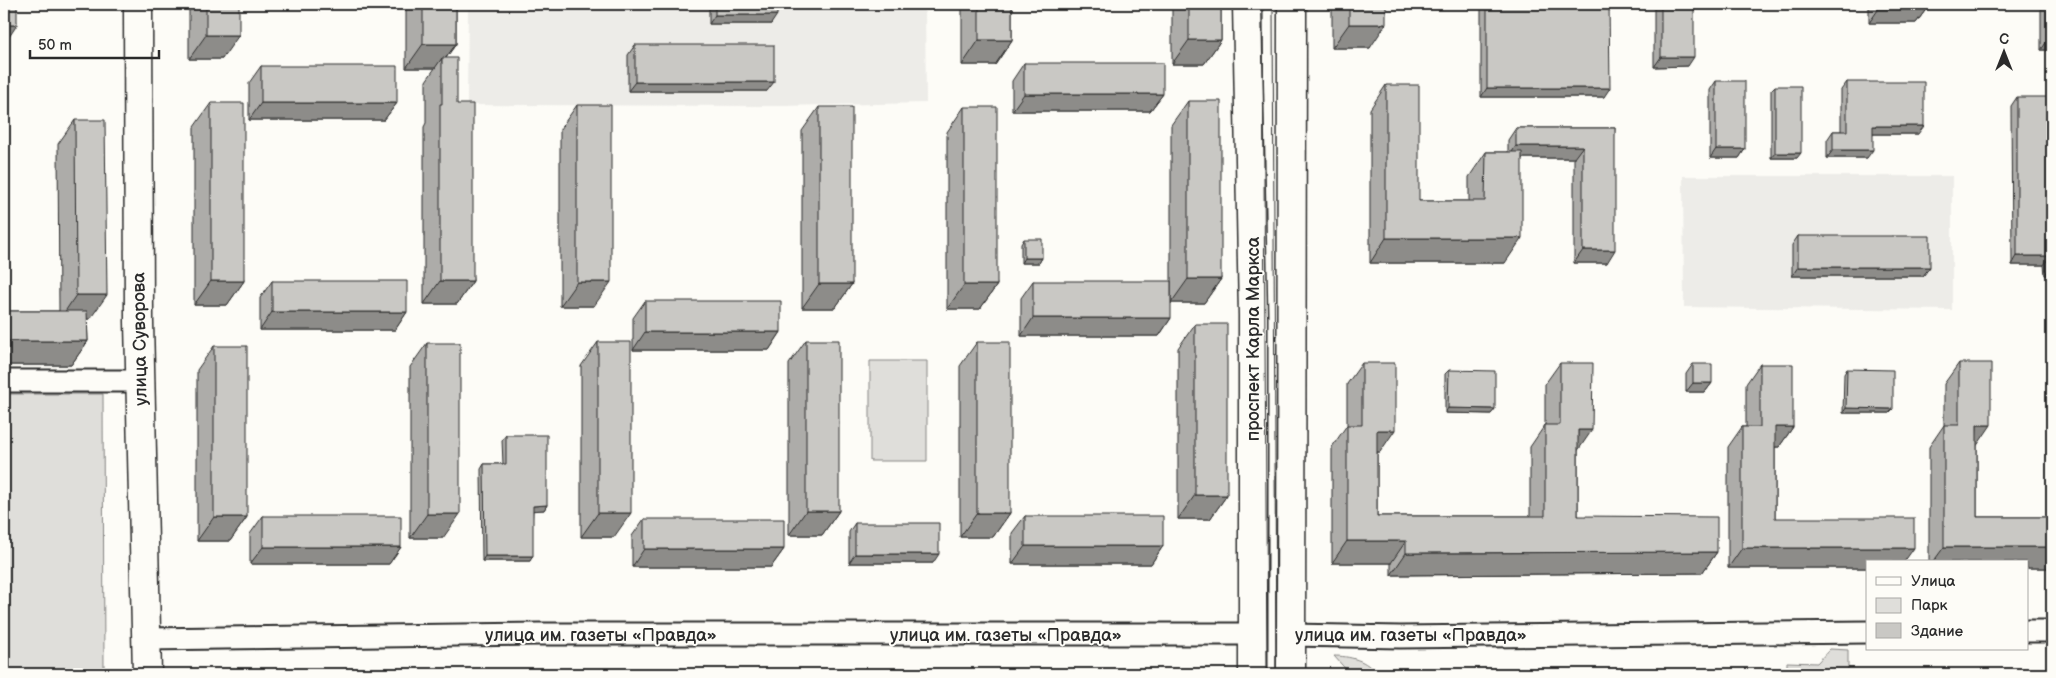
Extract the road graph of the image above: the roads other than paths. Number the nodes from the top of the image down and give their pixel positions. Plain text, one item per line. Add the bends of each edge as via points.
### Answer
1 (138, 4) edge
2 (1248, 4) edge
3 (1292, 4) edge
4 (4, 381) edge
5 (141, 381) junction
6 (2028, 631) edge
7 (2052, 631) edge
8 (1866, 632) edge
9 (1253, 634) junction
10 (1291, 635) junction
11 (145, 640) junction
12 (146, 674) edge
13 (1253, 674) edge
14 (1291, 674) edge

1 - 5 main road, улица Суворова
2 - 9 main road, проспект Карла Маркса via 1253,316
3 - 10 main road
4 - 5 street
5 - 11 main road, улица Суворова
6 - 7 street
8 - 10 street, улица им. газеты «Правда» via 1400,637
9 - 10 main road, улица им. газеты «Правда»
9 - 11 street, улица им. газеты «Правда» via 539,634
9 - 13 main road, проспект Карла Маркса
10 - 14 main road
11 - 12 main road, улица Суворова

